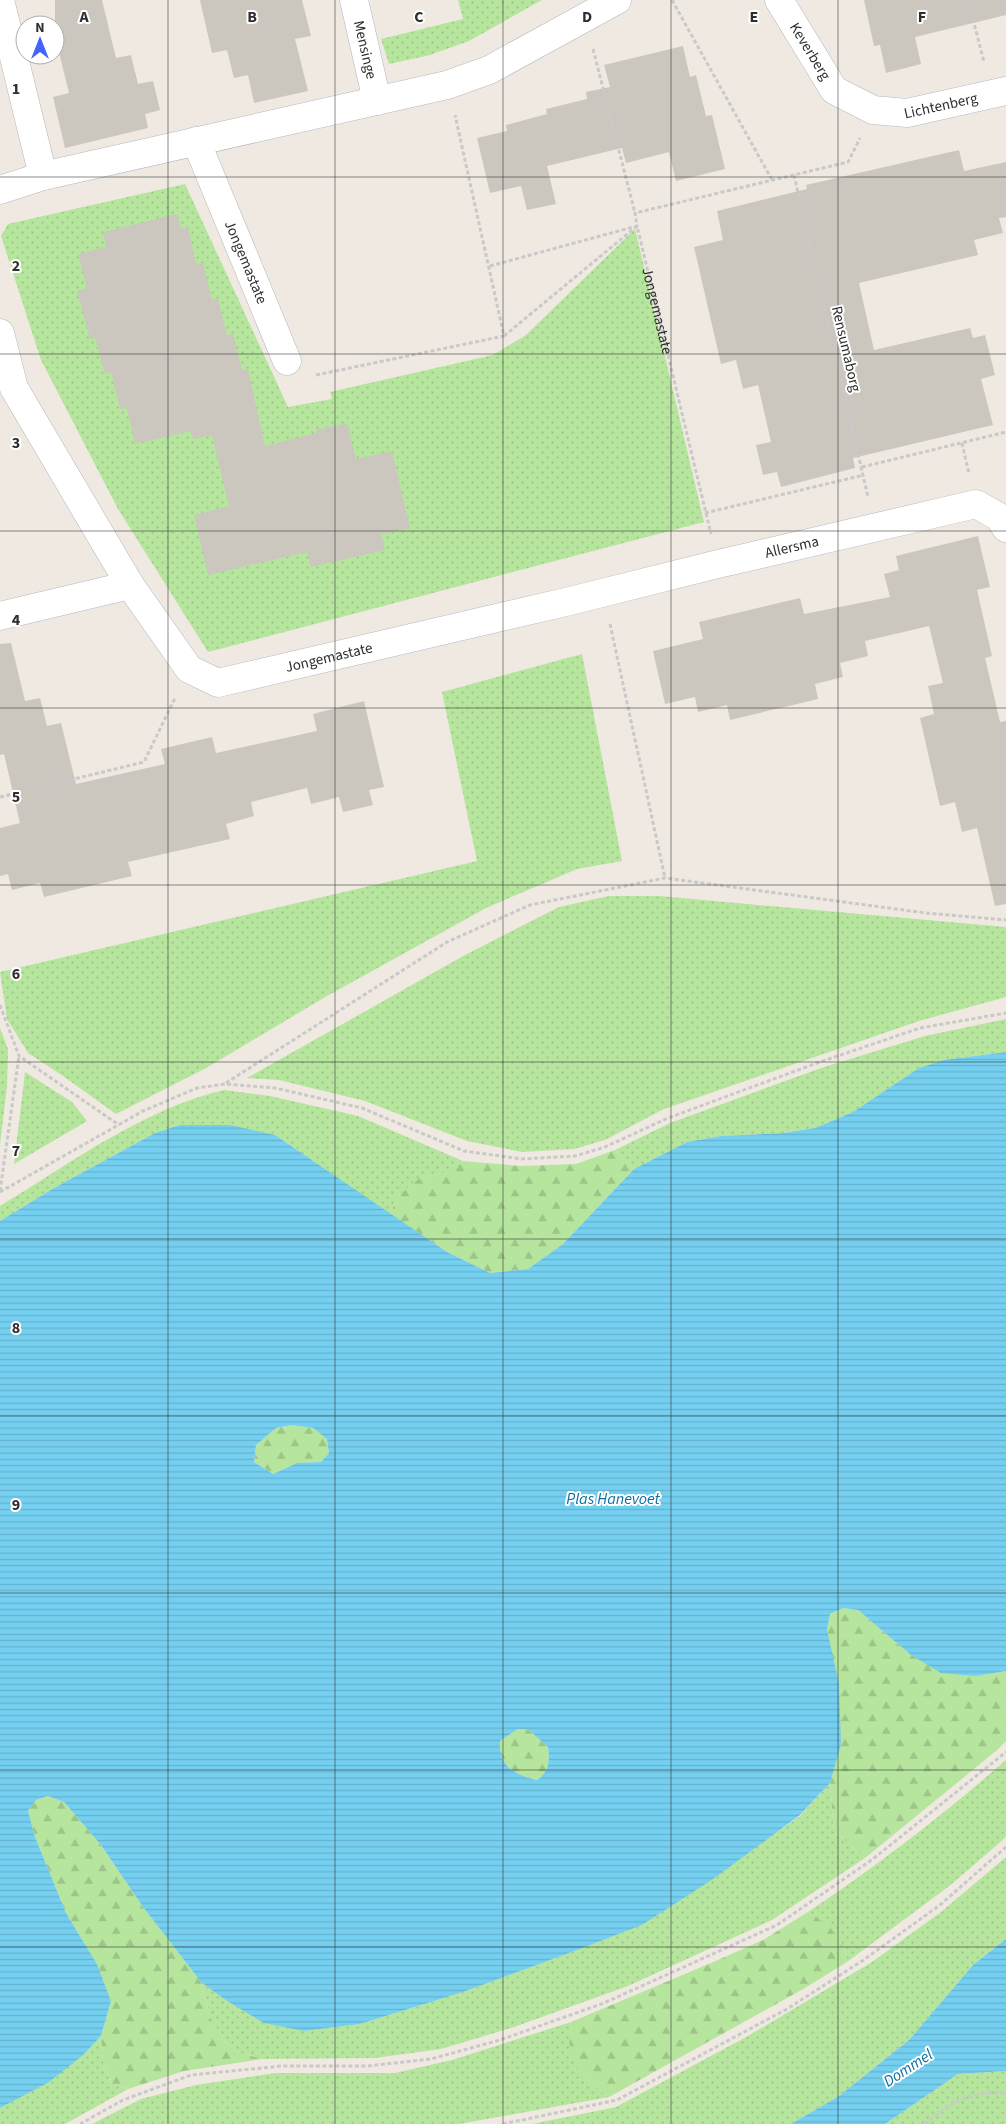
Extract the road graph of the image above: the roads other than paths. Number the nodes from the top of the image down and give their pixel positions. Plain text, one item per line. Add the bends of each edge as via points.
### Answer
1 (0, 0) edge
2 (354, 0) edge
3 (617, 0) edge
4 (779, 0) edge
5 (999, 92) edge
6 (378, 100) junction
7 (873, 110) joint
8 (196, 142) junction
9 (43, 176) junction
10 (0, 190) edge
11 (0, 333) edge
12 (288, 361) road end
13 (7, 390) edge
14 (1006, 528) edge
15 (130, 586) junction
16 (570, 601) joint
17 (0, 616) edge

1 - 9 street
2 - 6 street, Mensinge
3 - 6 street via 489,70 447,85
4 - 7 street, Keverberg via 834,90
5 - 7 street, Lichtenberg via 908,113
6 - 8 street
8 - 9 street
8 - 12 street, Jongemastate
9 - 10 street
11 - 13 street
13 - 15 street
14 - 16 street, Allersma via 999,517 976,504
15 - 16 street, Jongemastate via 189,669 218,682
15 - 17 street

